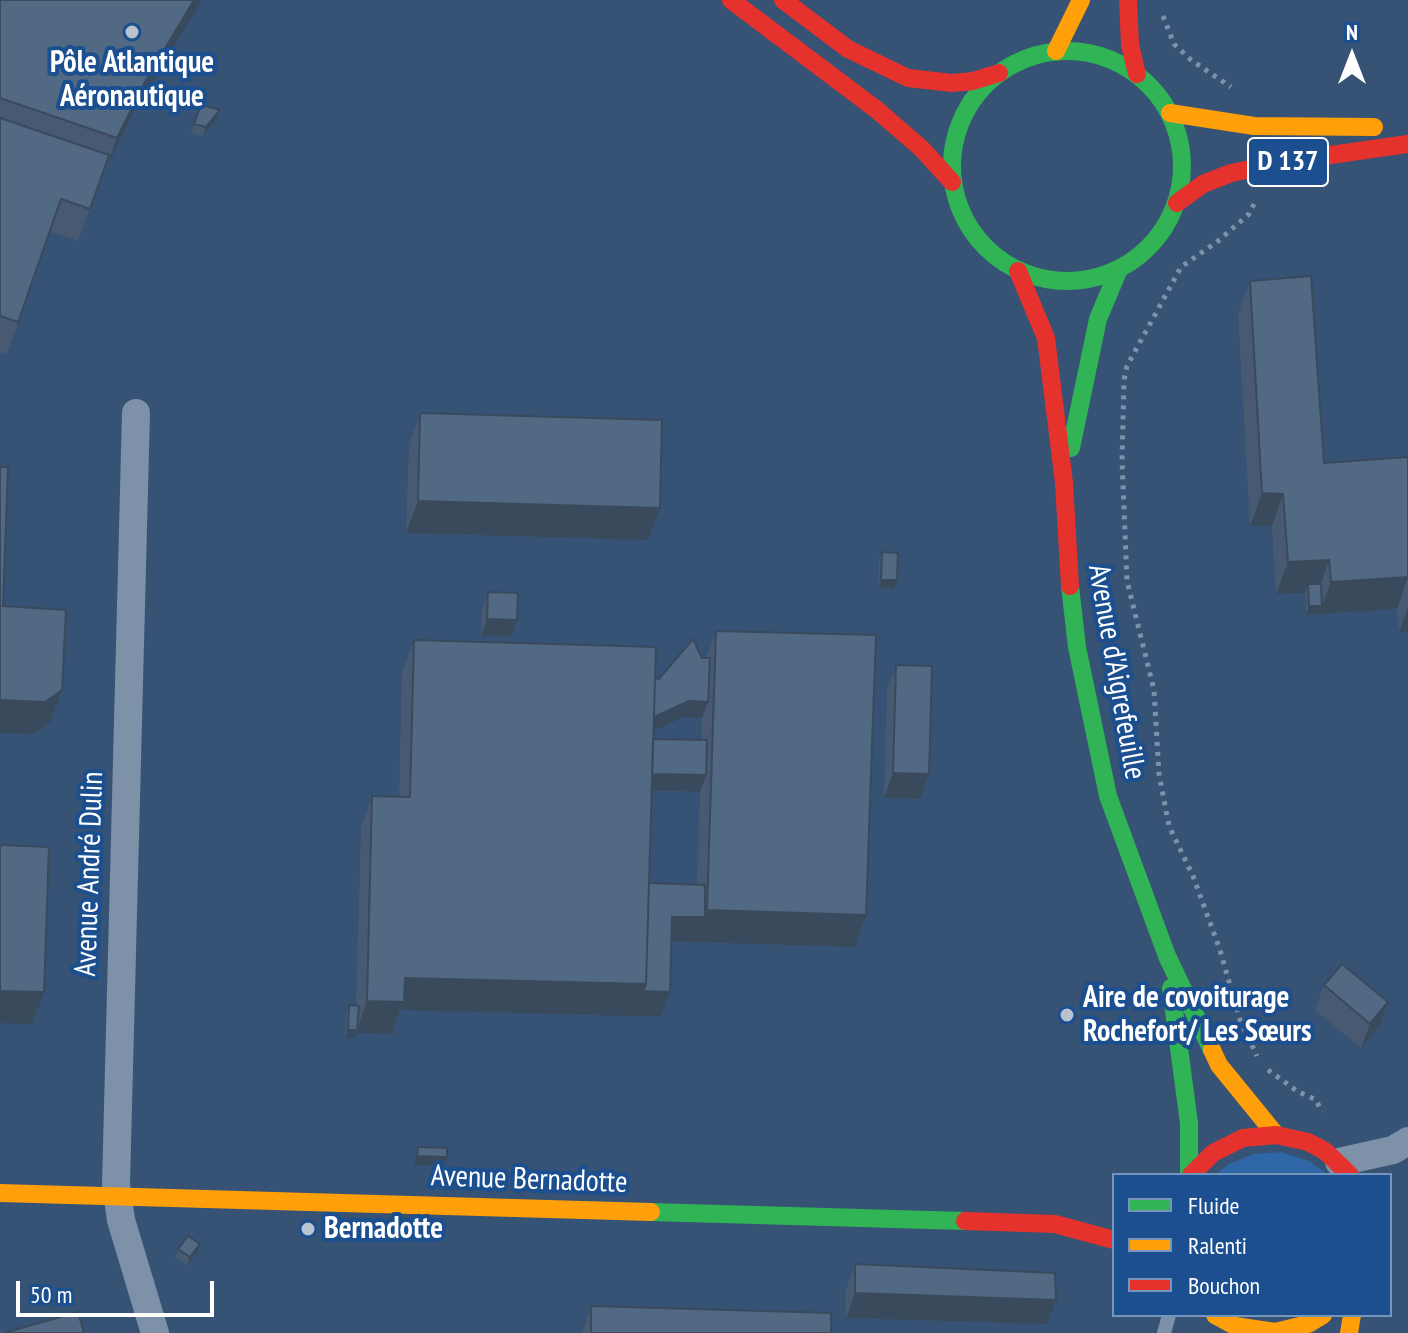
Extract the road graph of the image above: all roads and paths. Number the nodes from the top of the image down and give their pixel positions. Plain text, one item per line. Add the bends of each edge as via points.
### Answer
1 (731, 0) edge
2 (783, 0) edge
3 (1081, 0) edge
4 (1128, 0) edge
5 (1163, 14) dead end
6 (1056, 51) junction
7 (999, 73) junction
8 (1137, 74) junction
9 (1235, 89) dead end
10 (1170, 113) junction
11 (1408, 127) edge
12 (1408, 144) edge
13 (1257, 167) junction
14 (952, 182) junction
15 (1177, 203) junction
16 (1119, 269) junction
17 (1018, 271) junction
18 (136, 413) dead end
19 (1064, 483) junction
20 (1167, 956) junction
21 (1276, 1135) junction
22 (1308, 1142) junction
23 (1400, 1146) edge
24 (1345, 1169) edge
25 (1190, 1173) edge
26 (1192, 1173) edge
27 (1373, 1173) edge
28 (0, 1193) edge
29 (117, 1196) junction
30 (1099, 1213) dead end
31 (1055, 1224) junction
32 (1112, 1239) edge
33 (1320, 1317) edge
34 (1231, 1329) edge
35 (1276, 1332) edge
36 (155, 1333) edge

1 - 14 main road via 877,110
2 - 7 main road via 848,49 908,78 952,83
3 - 6 main road
4 - 8 main road
5 - 9 path via 1174,44
6 - 7 main road
6 - 8 main road via 1099,55
7 - 14 main road via 964,113 953,147
8 - 10 main road
10 - 11 main road, D 137 via 1254,126
10 - 15 main road via 1183,157
12 - 13 main road, D 137
13 - 15 main road, D 137 via 1203,184
13 - 22 path via 1261,182 1249,214 1181,267 1127,366 1122,460 1127,581 1154,690 1159,774 1169,826 1193,876 1255,1054 1269,1071 1316,1100 1322,1112
14 - 17 main road via 968,226
15 - 16 main road via 1155,242
16 - 17 main road via 1069,282
16 - 19 main road, Avenue d'Aigrefeuille via 1098,319
17 - 19 main road, Avenue d'Aigrefeuille via 1046,338
18 - 29 street, Avenue André Dulin
19 - 20 main road, Avenue d'Aigrefeuille via 1069,575 1090,719 1108,796
20 - 21 main road, Avenue d'Aigrefeuille via 1219,1065
20 - 25 main road, Avenue d'Aigrefeuille via 1189,1123
21 - 22 main road
21 - 26 main road via 1243,1138 1213,1153
22 - 24 main road
23 - 24 street
23 - 27 street
28 - 29 main road, Avenue Bernadotte
29 - 31 main road, Avenue Bernadotte
29 - 36 street, Avenue André Dulin
30 - 31 main road, Avenue Bernadotte
31 - 32 main road, Avenue Bernadotte
33 - 35 main road
34 - 35 main road

